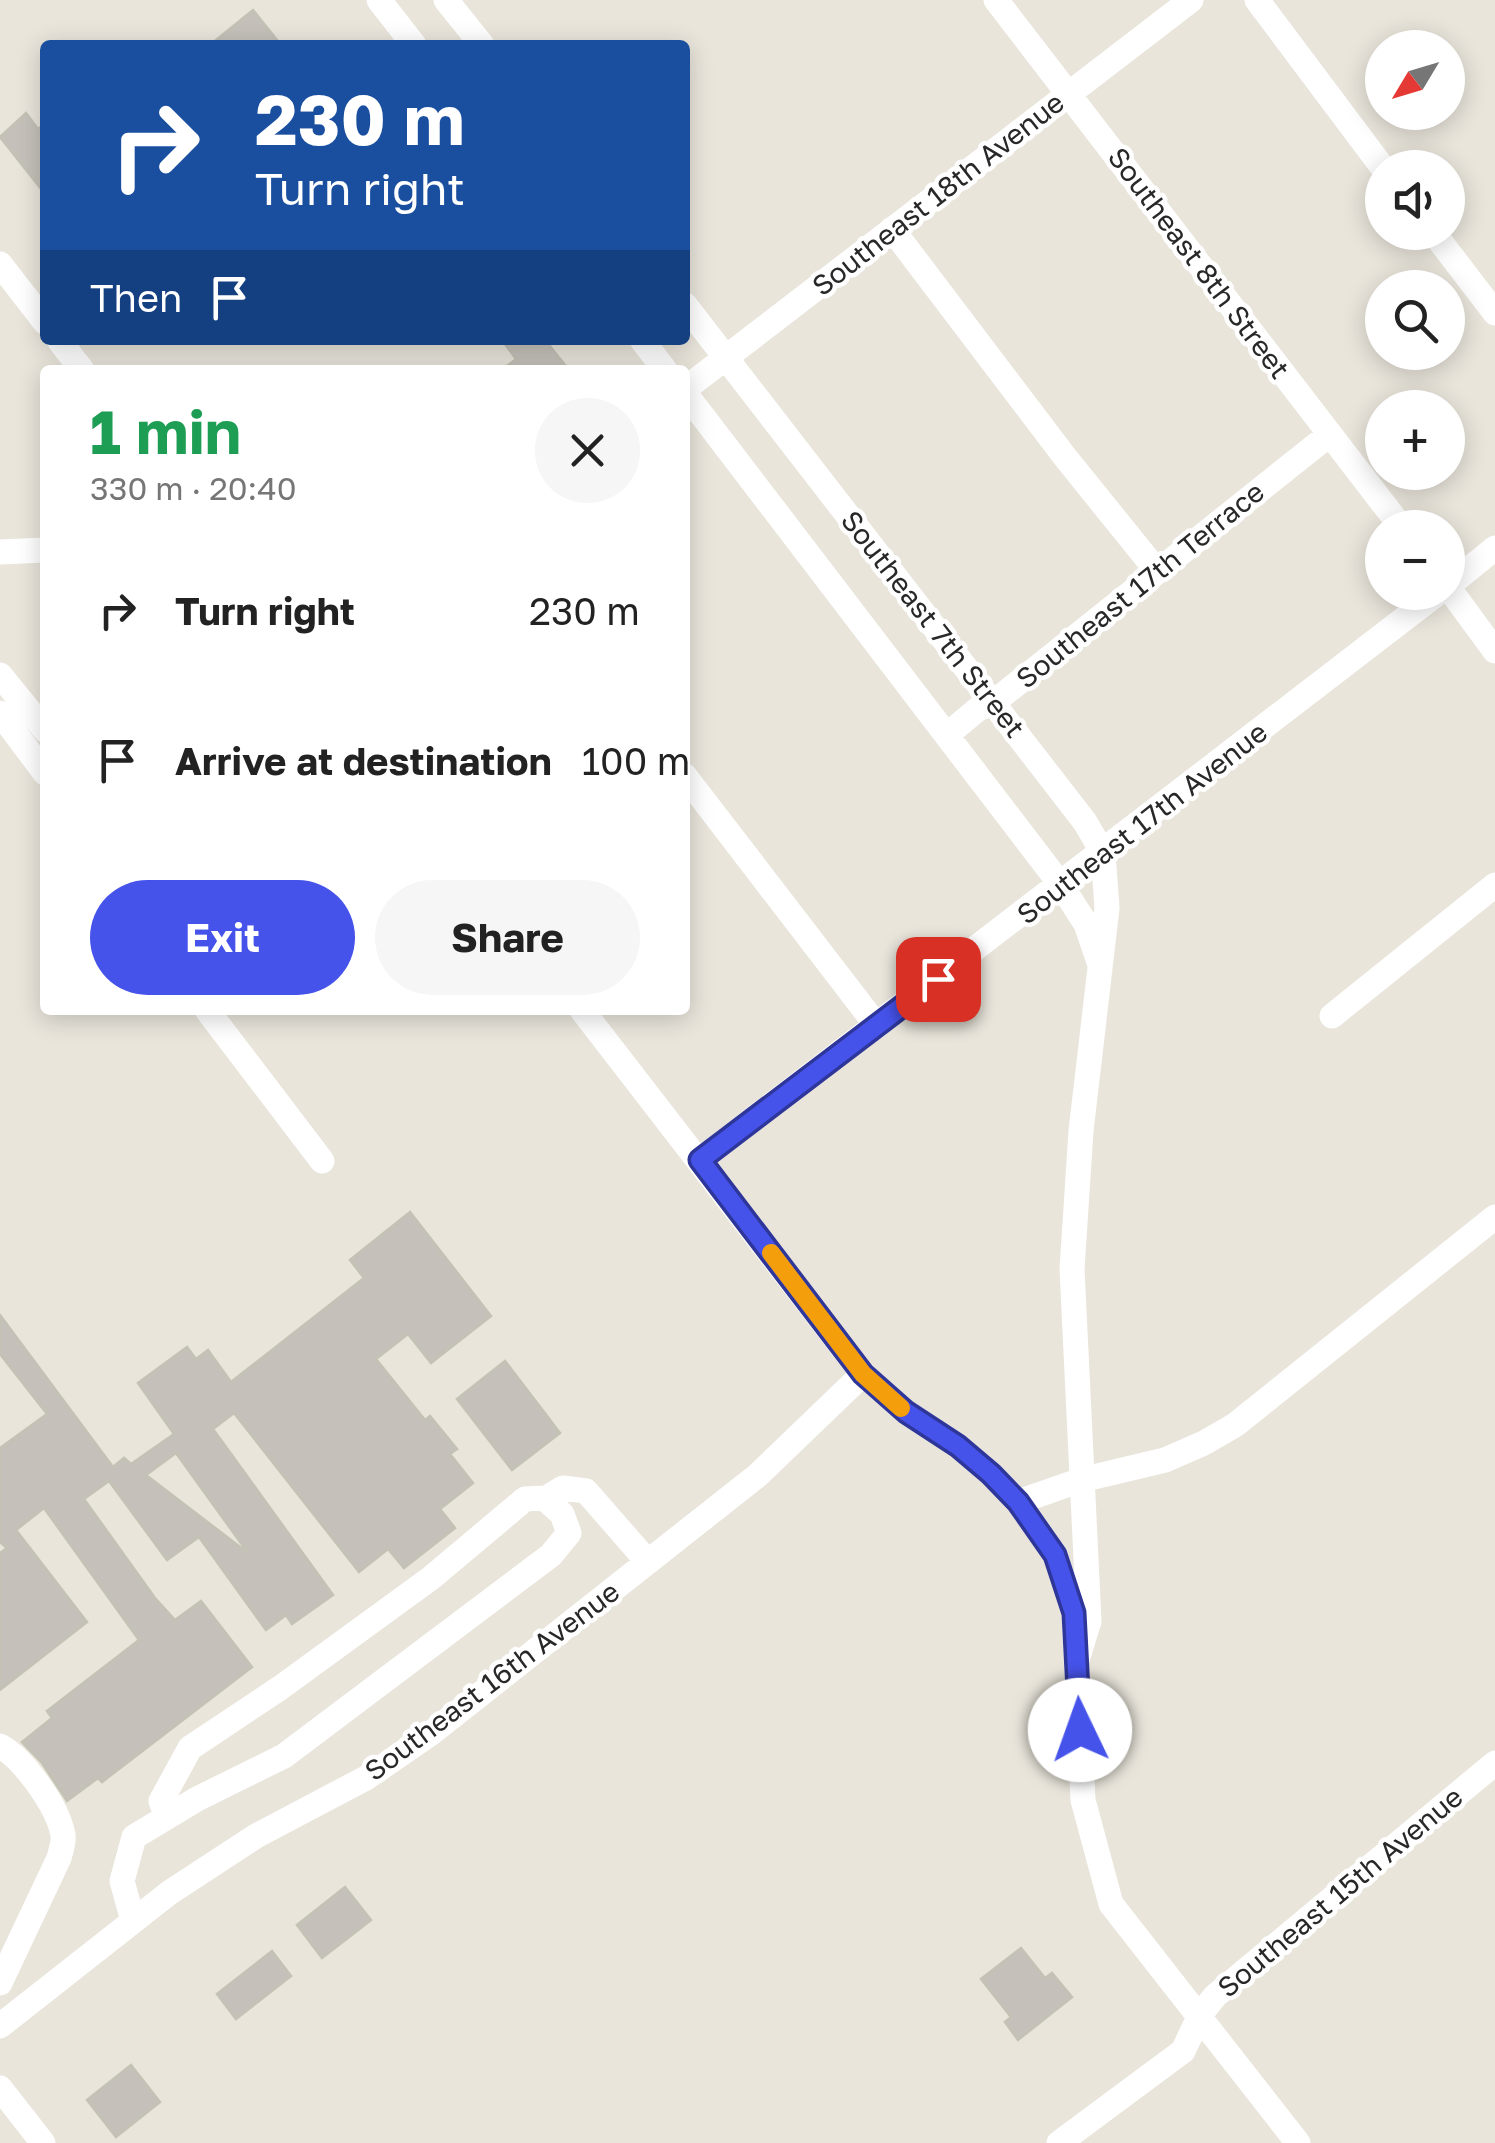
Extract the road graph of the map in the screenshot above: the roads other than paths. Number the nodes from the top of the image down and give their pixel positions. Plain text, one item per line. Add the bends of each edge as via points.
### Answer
1 (379, 0) edge
2 (446, 0) edge
3 (996, 0) edge
4 (1191, 0) edge
5 (1257, 0) edge
6 (410, 40) edge
7 (478, 40) edge
8 (1069, 93) junction
9 (1370, 150) edge
10 (892, 229) junction
11 (1447, 250) edge
12 (0, 264) edge
13 (690, 312) edge
14 (1495, 313) edge
15 (40, 316) edge
16 (63, 345) edge
17 (646, 345) edge
18 (725, 357) junction
19 (78, 365) edge
20 (661, 365) edge
21 (690, 387) edge
22 (690, 398) edge
23 (1330, 434) junction
24 (1388, 510) edge
25 (1495, 548) edge
26 (40, 550) edge
27 (0, 552) edge
28 (1157, 571) junction
29 (1465, 572) edge
30 (1416, 610) edge
31 (1465, 610) edge
32 (1495, 651) edge
33 (0, 675) edge
34 (994, 702) junction
35 (0, 713) edge
36 (40, 724) edge
37 (948, 734) junction
38 (40, 766) edge
39 (690, 782) edge
40 (1103, 853) junction
41 (1495, 884) edge
42 (1061, 885) junction
43 (1102, 971) junction
44 (211, 1015) edge
45 (586, 1015) edge
46 (1332, 1016) dead end
47 (878, 1026) junction
48 (700, 1160) junction
49 (322, 1161) dead end
50 (1495, 1217) edge
51 (863, 1374) junction
52 (1081, 1480) junction
53 (545, 1499) junction
54 (1018, 1502) junction
55 (648, 1562) junction
56 (1077, 1660) junction
57 (0, 1746) edge
58 (1495, 1763) edge
59 (168, 1817) junction
60 (133, 1921) junction
61 (0, 1983) edge
62 (1200, 2015) junction
63 (0, 2026) edge
64 (0, 2088) edge
65 (43, 2143) edge
66 (1059, 2143) edge
67 (1298, 2143) edge

1 - 6 street
2 - 7 street
3 - 8 street, Southeast 8th Street
4 - 8 street, Southeast 18th Avenue
5 - 9 street
8 - 10 street, Southeast 18th Avenue
8 - 23 street, Southeast 8th Street
10 - 18 street, Southeast 18th Avenue
10 - 28 street
11 - 14 street
12 - 15 street
13 - 18 street, Southeast 7th Street
16 - 19 street
17 - 20 street
18 - 21 street, Southeast 18th Avenue
18 - 34 street, Southeast 7th Street
22 - 37 street, Southeast 7th Street
23 - 24 street, Southeast 8th Street
23 - 28 street, Southeast 17th Terrace
25 - 29 street
26 - 27 street
28 - 34 street, Southeast 17th Terrace
30 - 40 street, Southeast 17th Avenue
31 - 32 street
33 - 36 street
34 - 37 street, Southeast 17th Terrace
34 - 40 street, Southeast 7th Street
35 - 38 street
37 - 42 street, Southeast 7th Street
39 - 47 street
40 - 42 street, Southeast 17th Avenue
40 - 43 street, Southeast 7th Street
41 - 46 street
42 - 43 street, Southeast 7th Street via 1086,924
42 - 47 street, Southeast 17th Avenue
43 - 52 street, Southeast 7th Street via 1072,1268
44 - 49 street
45 - 48 street
47 - 48 street, Southeast 17th Avenue
48 - 51 street
50 - 52 street via 1235,1425 1165,1460
51 - 54 street via 980,1464
51 - 55 street, Southeast 16th Avenue via 758,1475
52 - 54 street
52 - 56 street, Southeast 7th Street via 1089,1622
53 - 55 street via 563,1488 586,1492
53 - 59 street via 524,1499 431,1578 190,1748 161,1800
53 - 59 street via 562,1514 569,1533 551,1555 284,1756
54 - 56 street via 1055,1555 1074,1613
55 - 60 street, Southeast 16th Avenue via 430,1734 366,1778 256,1836
56 - 62 street via 1083,1800 1111,1904
57 - 61 street via 15,1754 57,1813 64,1839
58 - 62 street, Southeast 15th Avenue via 1273,1945
59 - 60 street via 134,1837 122,1881
60 - 63 street, Southeast 16th Avenue
62 - 66 street, Southeast 15th Avenue via 1183,2051
62 - 67 street
64 - 65 street

